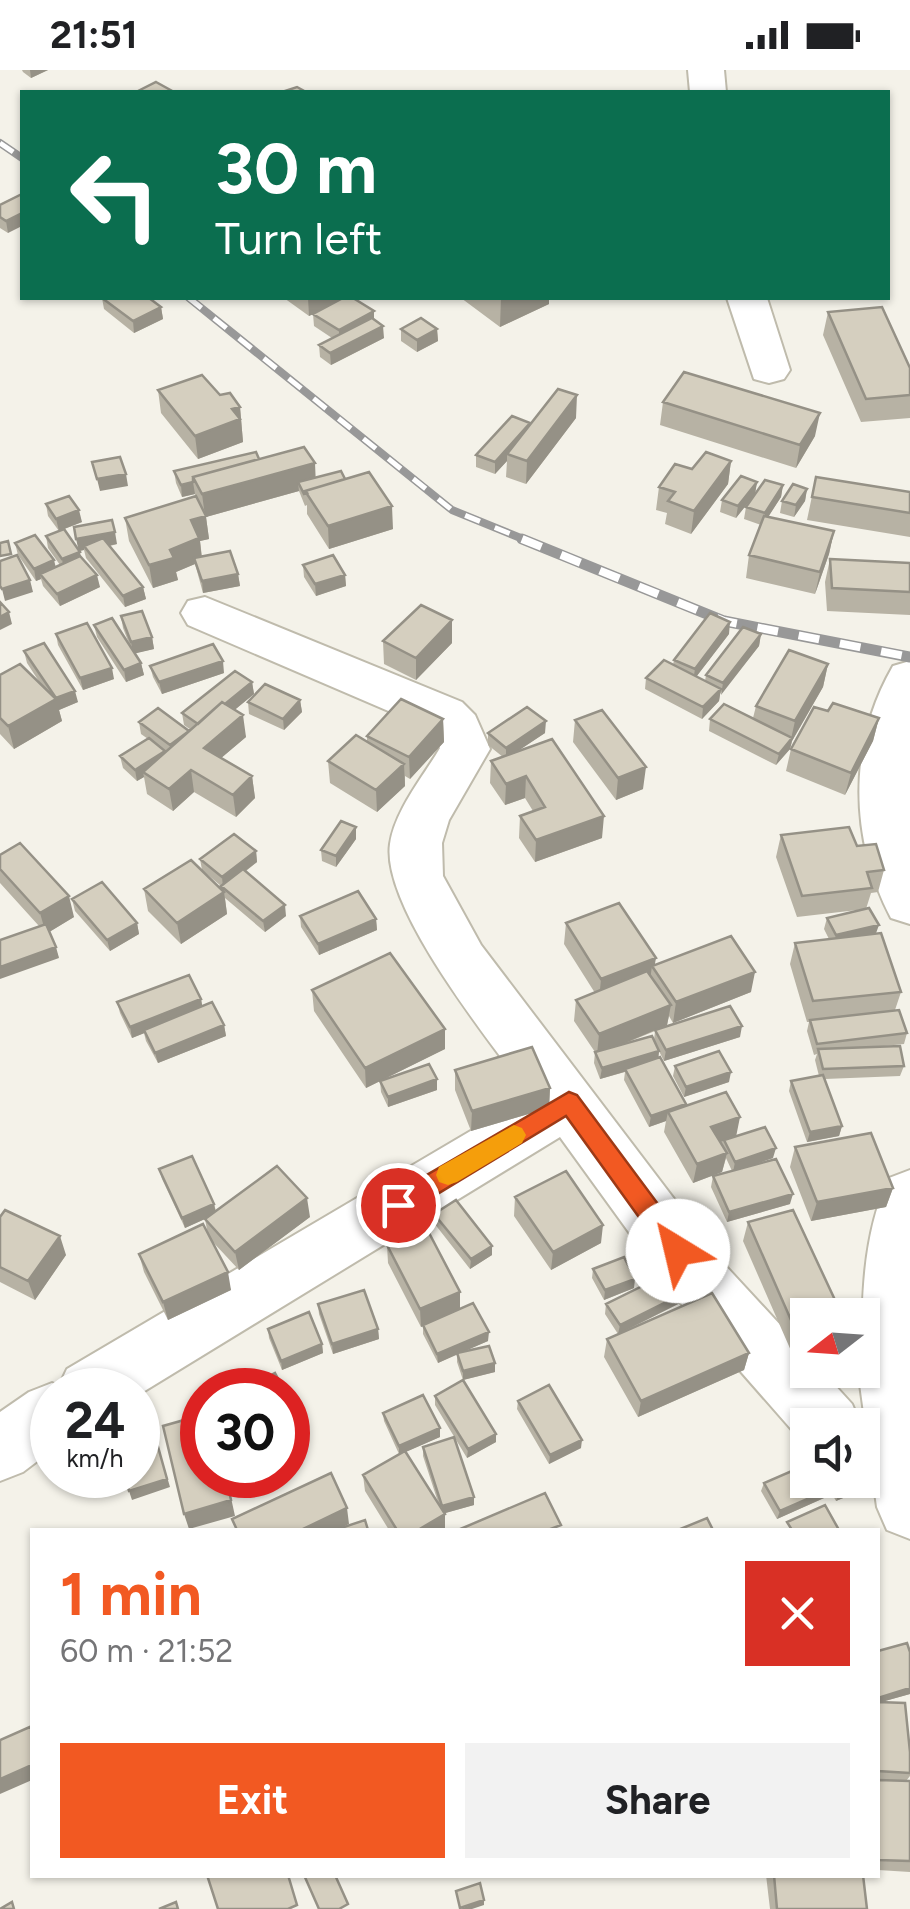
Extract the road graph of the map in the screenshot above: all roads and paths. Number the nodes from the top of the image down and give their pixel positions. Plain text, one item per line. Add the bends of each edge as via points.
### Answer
1 (747, 300) edge
2 (769, 370) dead end
3 (205, 613) dead end
4 (910, 678) edge
5 (910, 903) edge
6 (569, 1102) junction
7 (910, 1196) edge
8 (127, 1368) edge
9 (814, 1408) edge
10 (30, 1429) edge
11 (0, 1450) edge
12 (880, 1482) edge
13 (910, 1507) edge
14 (910, 1516) edge

1 - 2 street
3 - 6 street via 445,715 458,728 465,749 424,819 416,843 417,877 462,960
4 - 5 street via 884,756 883,790 888,834
6 - 8 street
6 - 9 street via 700,1281
7 - 13 street via 888,1363
10 - 11 street
12 - 14 street

